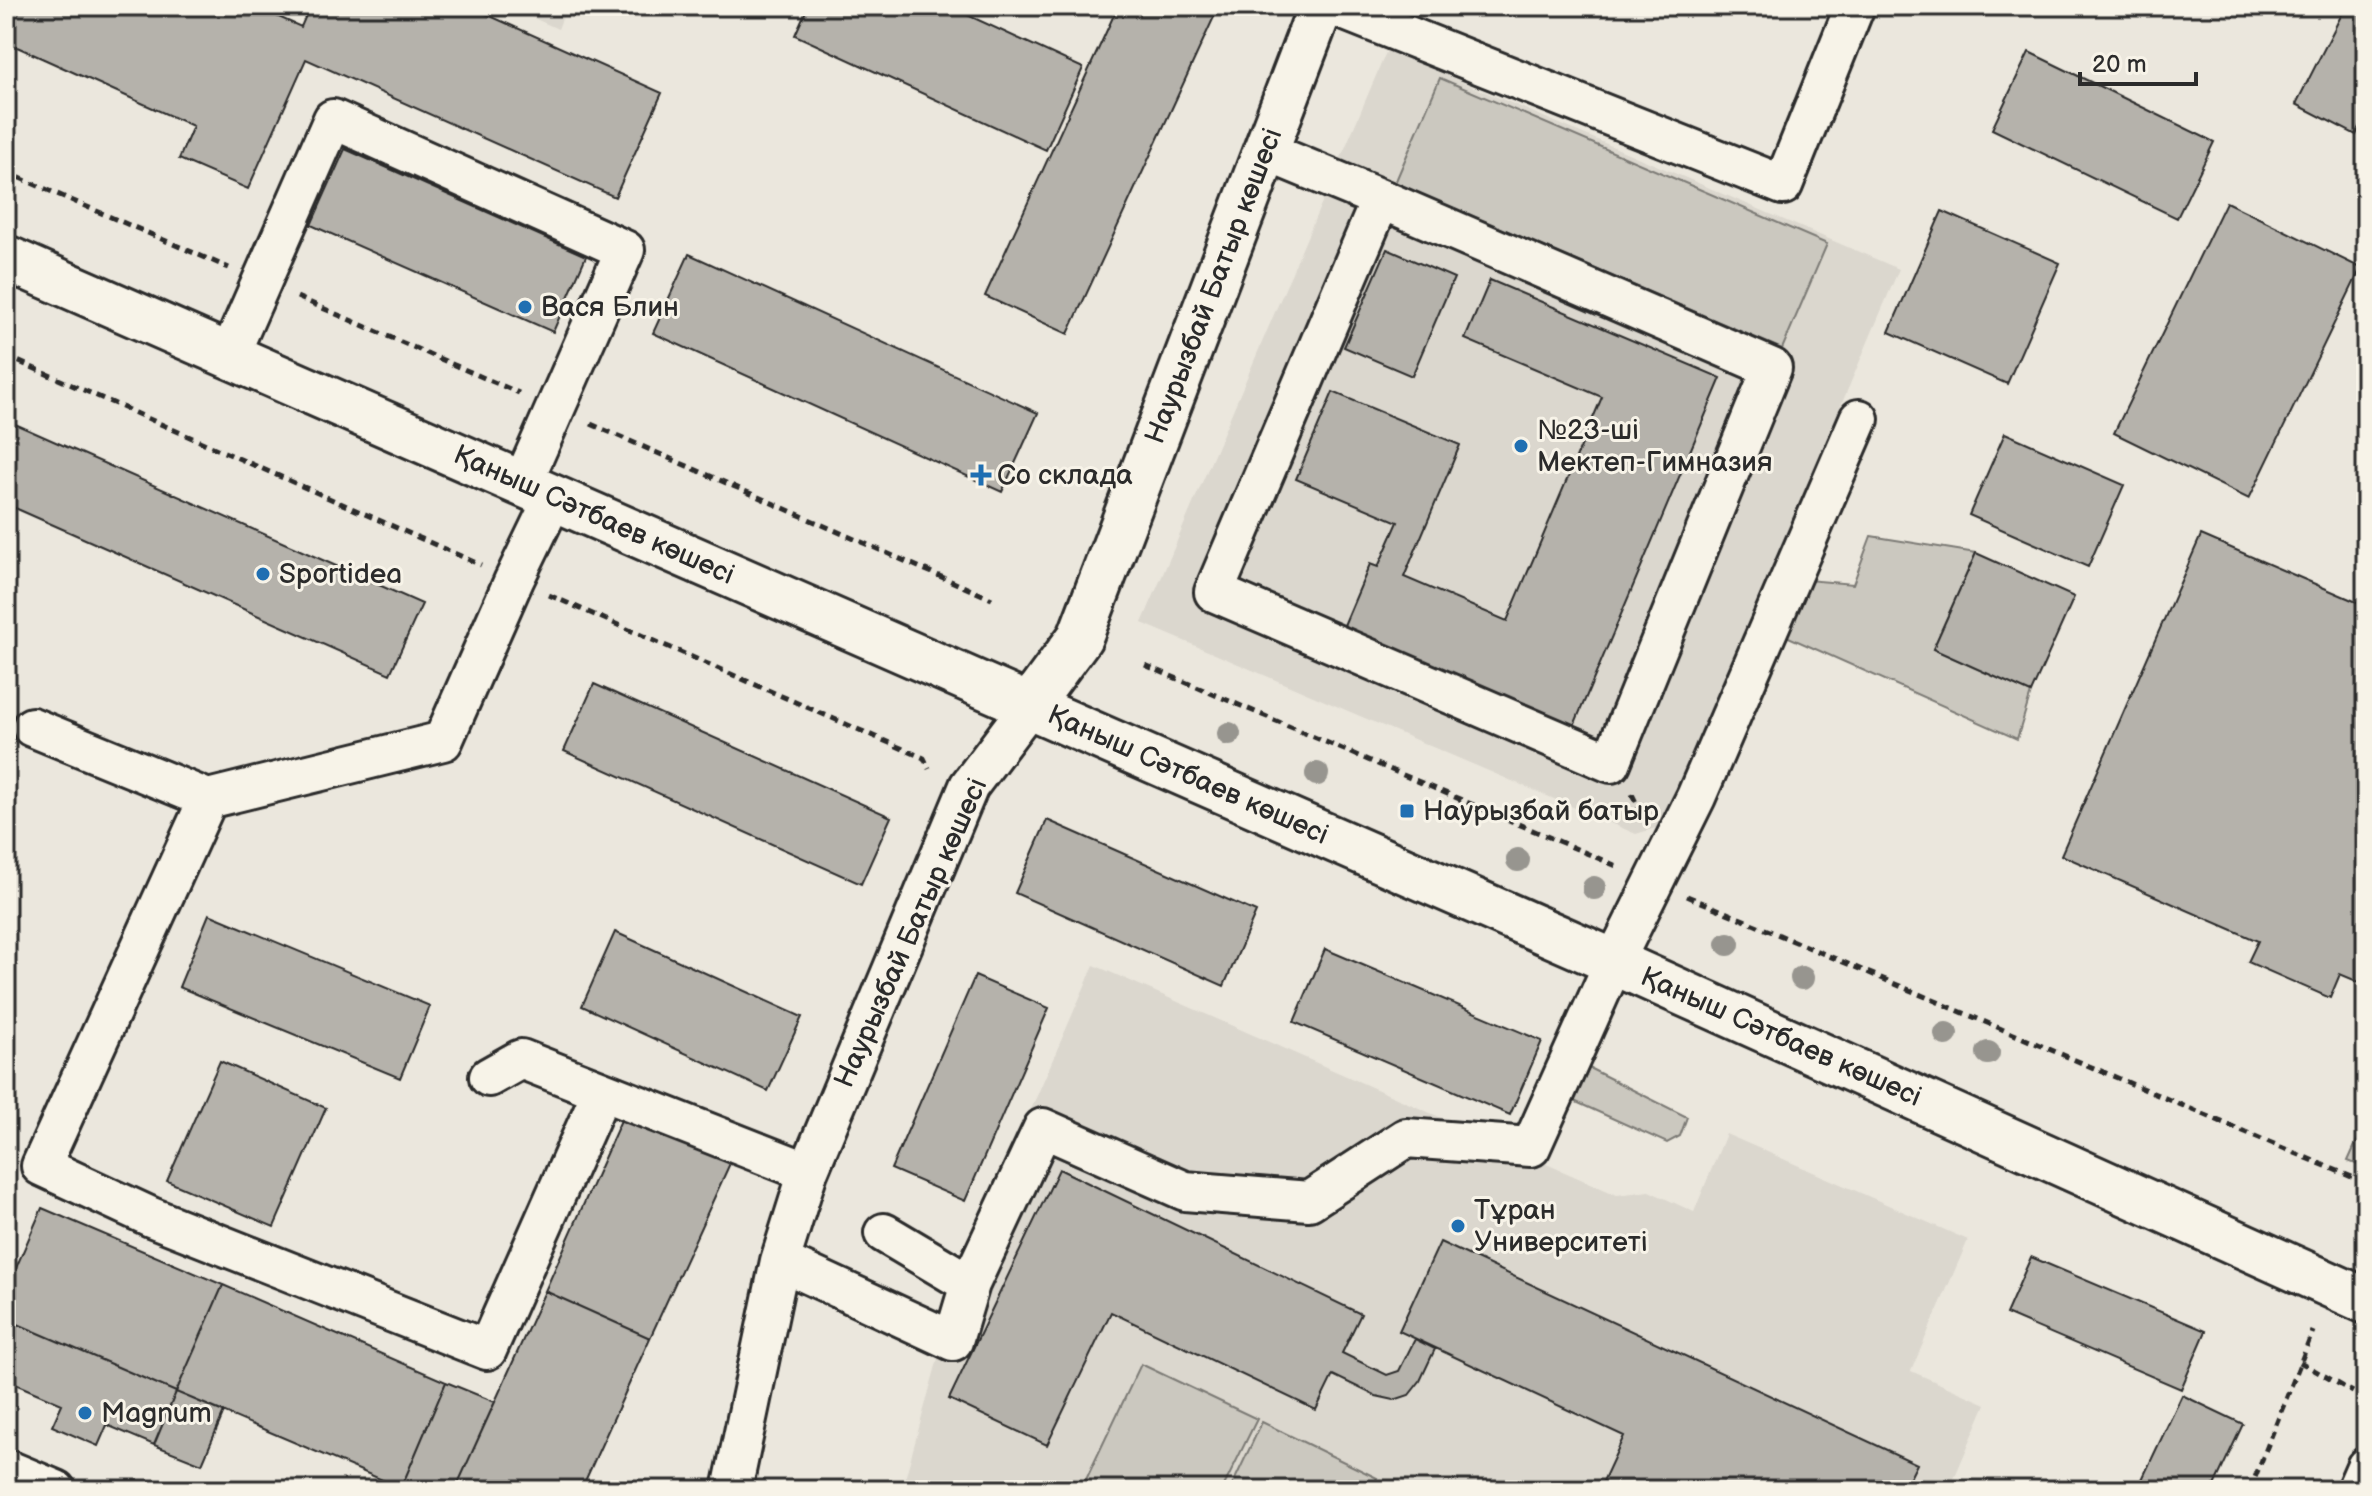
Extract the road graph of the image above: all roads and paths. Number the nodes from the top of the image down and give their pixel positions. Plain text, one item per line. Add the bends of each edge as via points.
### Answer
1 (1321, 6) edge
2 (1333, 6) edge
3 (1855, 6) edge
4 (1265, 151) junction
5 (6, 172) edge
6 (1381, 199) junction
7 (6, 258) edge
8 (262, 282) junction
9 (6, 356) edge
10 (229, 356) junction
11 (555, 409) junction
12 (1859, 419) dead end
13 (538, 490) junction
14 (514, 580) junction
15 (992, 599) dead end
16 (1145, 665) dead end
17 (1030, 705) junction
18 (32, 727) dead end
19 (929, 769) dead end
20 (208, 799) junction
21 (1653, 882) junction
22 (1614, 962) junction
23 (489, 1077) dead end
24 (602, 1091) junction
25 (808, 1172) junction
26 (2366, 1183) edge
27 (2366, 1212) edge
28 (2362, 1219) dead end
29 (884, 1233) dead end
30 (780, 1261) junction
31 (970, 1284) junction
32 (2366, 1301) edge
33 (2313, 1331) dead end
34 (2300, 1362) junction
35 (2353, 1392) dead end
36 (2366, 1467) edge
37 (6, 1469) edge
38 (56, 1490) edge
39 (732, 1490) edge
40 (2250, 1490) edge
41 (2356, 1490) edge

1 - 4 main road, Наурызбай Батыр көшесі
2 - 3 street via 1783,185
4 - 6 street
4 - 17 main road, Наурызбай Батыр көшесі via 1080,637
5 - 8 path
6 - 6 street via 1214,592 1611,763 1772,368
7 - 10 main road, Қаныш Сәтбаев көшесі
8 - 10 street
8 - 11 path
8 - 11 street via 333,119 625,250
9 - 14 path
10 - 13 main road, Қаныш Сәтбаев көшесі
11 - 13 street
11 - 15 path
12 - 21 street via 1696,797
13 - 14 street
13 - 17 main road, Қаныш Сәтбаев көшесі
14 - 19 path via 924,758
14 - 20 street via 443,741
16 - 21 path
17 - 22 main road, Қаныш Сәтбаев көшесі
17 - 25 street, Наурызбай Батыр көшесі via 969,786
18 - 20 street
20 - 24 street via 41,1166 151,1217 487,1350
21 - 22 street
21 - 26 path
22 - 31 street via 1531,1147 1406,1138 1309,1201 1185,1191 1043,1128
22 - 32 main road, Қаныш Сәтбаев көшесі
23 - 24 street via 521,1059
24 - 25 street
25 - 30 street, Наурызбай Батыр көшесі
27 - 28 path
29 - 31 street
30 - 31 street via 953,1341
30 - 39 street, Наурызбай Батыр көшесі
33 - 34 path
34 - 35 path
34 - 40 path
36 - 41 street
37 - 38 street

